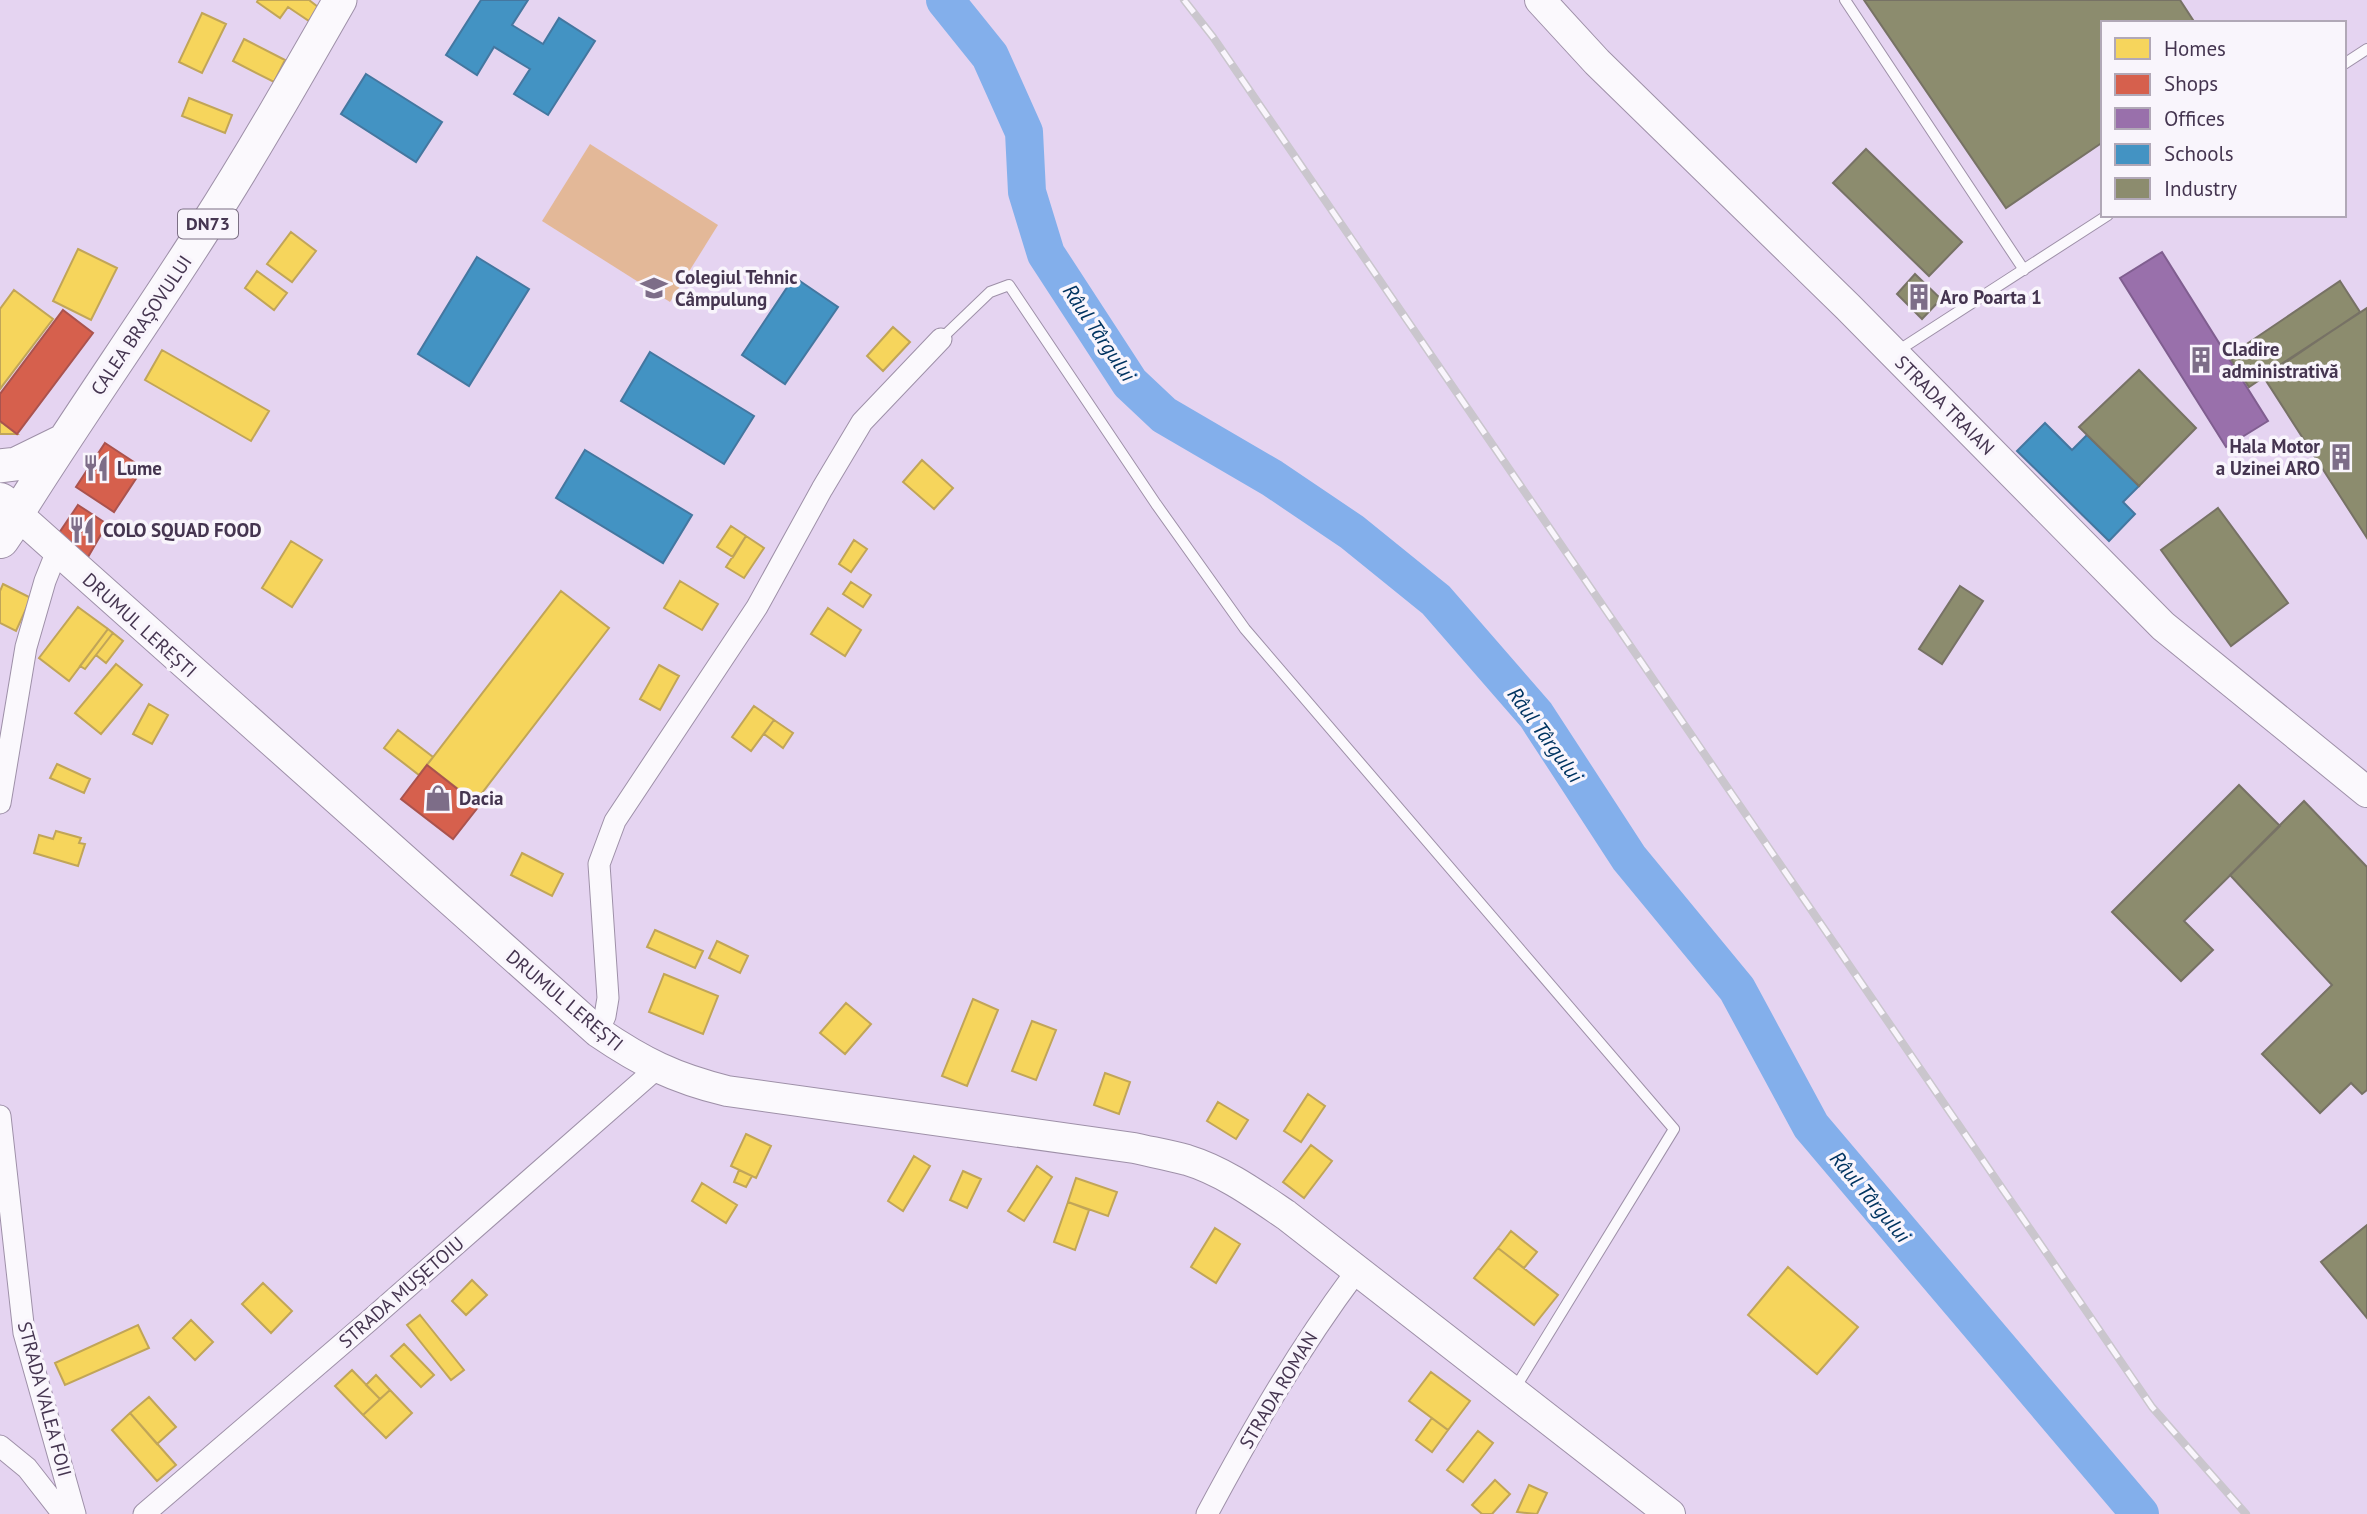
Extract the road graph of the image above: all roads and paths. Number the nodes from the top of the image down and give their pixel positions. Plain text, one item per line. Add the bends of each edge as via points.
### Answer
1 (340, 0) edge
2 (1540, 0) edge
3 (1845, 0) edge
4 (2367, 49) edge
5 (2346, 63) edge
6 (2105, 217) edge
7 (2024, 270) junction
8 (941, 339) joint
9 (1894, 353) junction
10 (63, 441) junction
11 (0, 466) edge
12 (6, 519) edge
13 (57, 551) junction
14 (2367, 792) edge
15 (0, 803) edge
16 (598, 1032) junction
17 (656, 1069) junction
18 (0, 1116) edge
19 (1356, 1272) junction
20 (1512, 1393) junction
21 (0, 1446) edge
22 (63, 1514) edge
23 (75, 1514) edge
24 (144, 1514) edge
25 (1207, 1514) edge
26 (1670, 1514) edge

1 - 10 main road, CALEA BRAȘOVULUI / DN73 via 257,145
2 - 9 main road, STRADA TRAIAN via 1597,62
3 - 7 lane
4 - 5 lane
6 - 7 lane
7 - 9 lane
8 - 16 street via 862,422 757,607 615,821 599,864 608,998
8 - 20 lane via 990,292 1009,285 1245,629 1674,1129
9 - 14 main road, STRADA TRAIAN via 2162,626
10 - 11 main road via 16,464
10 - 12 main road, CALEA BRAȘOVULUI / DN73
12 - 13 main road, DRUMUL LEREȘTI
13 - 15 street via 26,648
13 - 16 main road, DRUMUL LEREȘTI
16 - 17 main road, DRUMUL LEREȘTI
17 - 19 main road, DRUMUL LEREȘTI via 691,1083 746,1095 1082,1140 1189,1161 1248,1189
17 - 24 street, STRADA MUȘETOIU
18 - 23 street, STRADA VALEA FOII via 24,1333
19 - 20 main road, DRUMUL LEREȘTI
19 - 25 street, STRADA ROMAN via 1297,1356
20 - 26 main road, DRUMUL LEREȘTI
21 - 22 street via 27,1468

